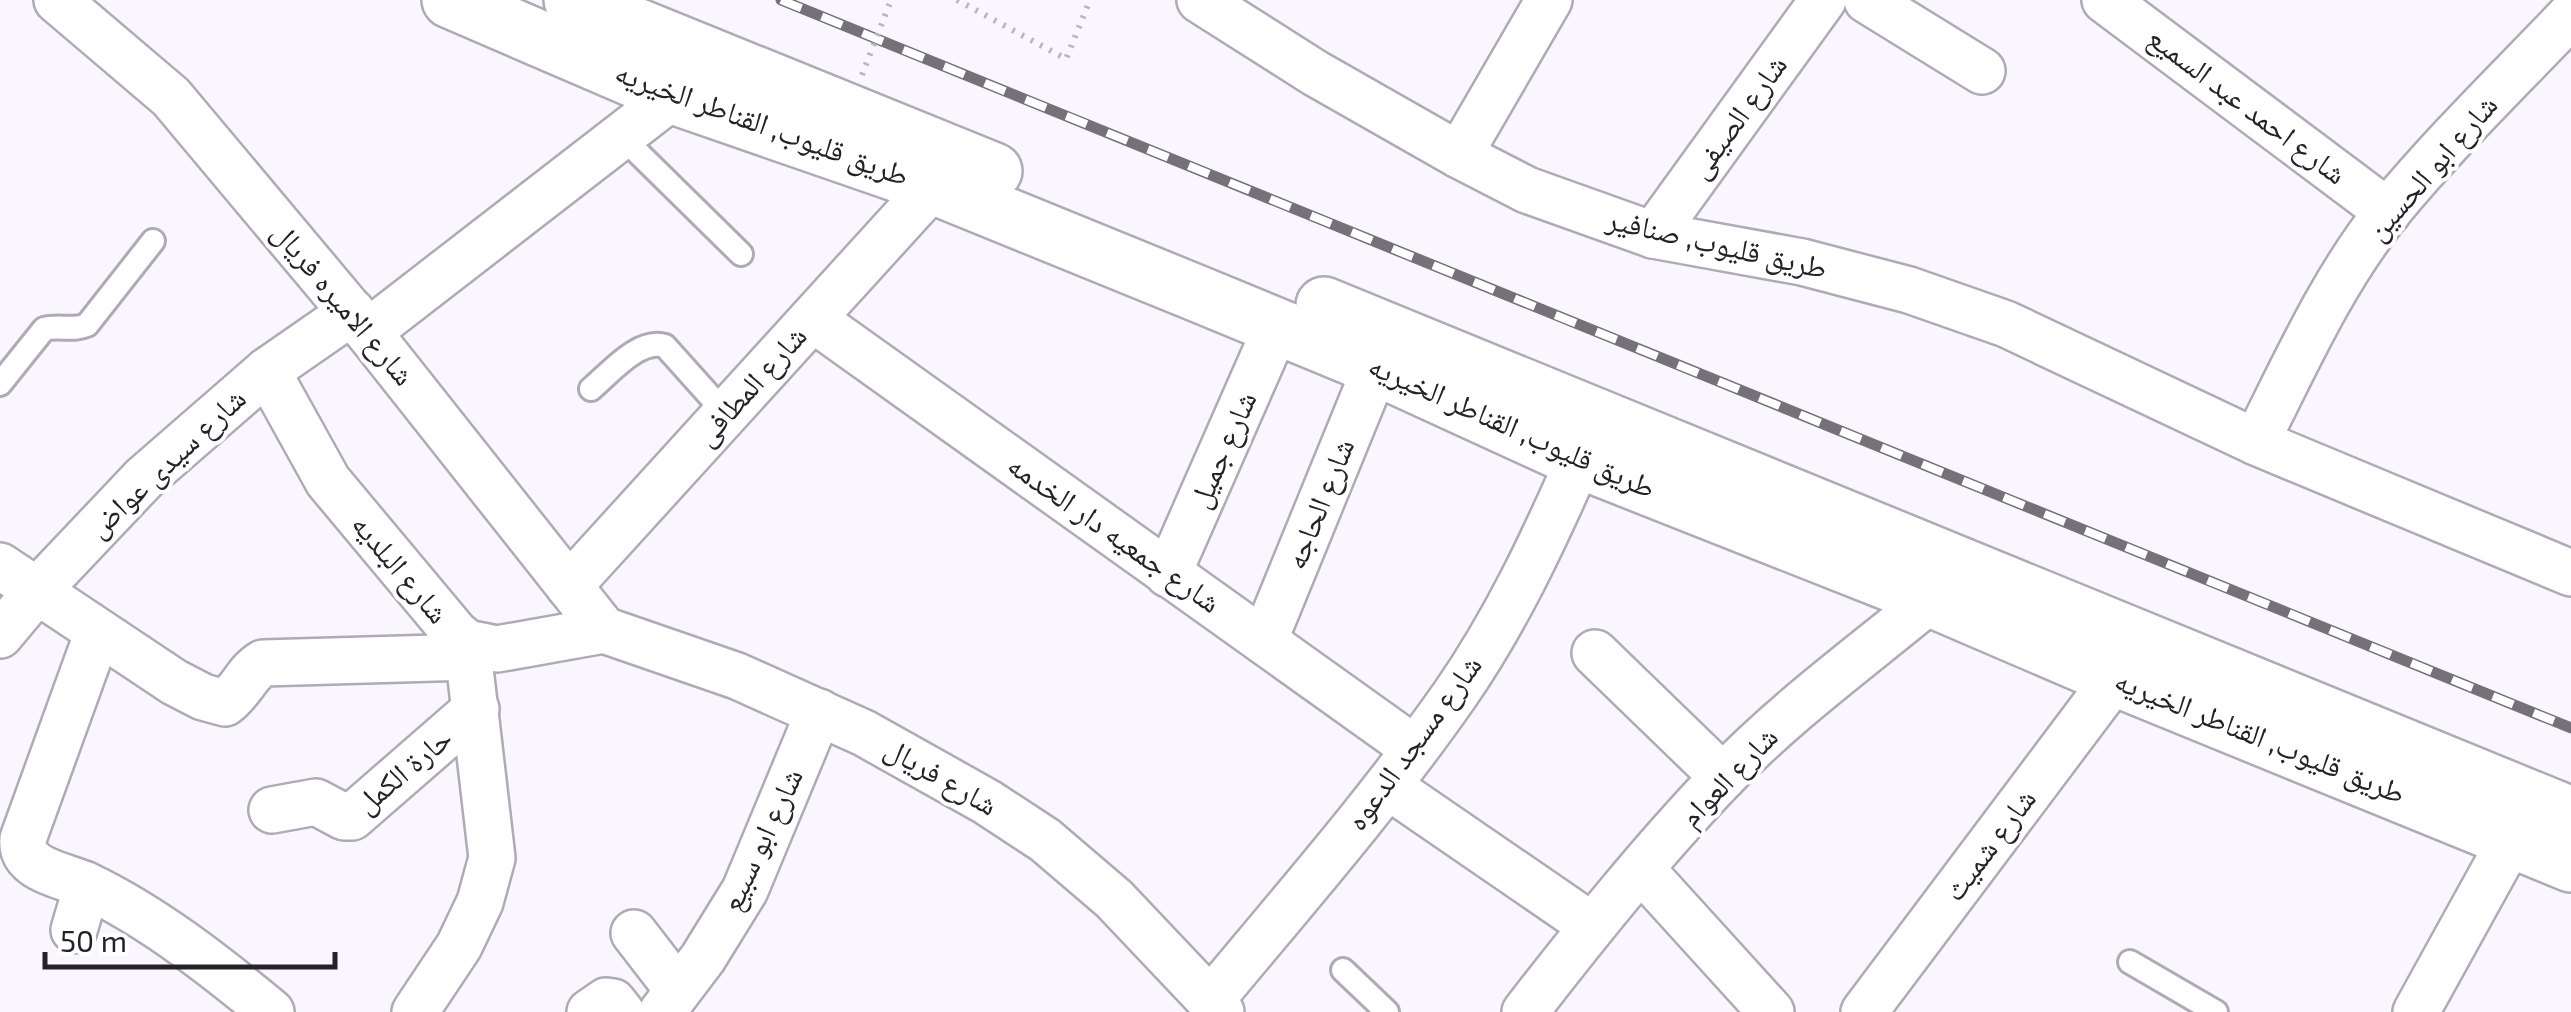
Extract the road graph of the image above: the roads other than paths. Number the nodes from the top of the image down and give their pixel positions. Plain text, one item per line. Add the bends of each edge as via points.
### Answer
1 (57, 0) edge
2 (450, 0) edge
3 (572, 0) edge
4 (1550, 0) edge
5 (1823, 0) edge
6 (1867, 0) edge
7 (2105, 0) edge
8 (1214, 4) edge
9 (2571, 14) edge
10 (1982, 72) dead end
11 (673, 96) junction
12 (621, 136) junction
13 (1458, 156) junction
14 (934, 186) junction
15 (2388, 212) junction
16 (1654, 235) junction
17 (152, 241) dead end
18 (741, 254) dead end
19 (812, 319) junction
20 (360, 322) junction
21 (1277, 326) junction
22 (1376, 367) junction
23 (267, 370) junction
24 (1, 382) edge
25 (591, 390) dead end
26 (726, 414) junction
27 (2256, 442) junction
28 (1579, 460) junction
29 (0, 566) edge
30 (2571, 573) edge
31 (1168, 574) junction
32 (1944, 582) junction
33 (569, 586) junction
34 (36, 592) junction
35 (604, 630) junction
36 (98, 632) junction
37 (0, 634) edge
38 (1264, 641) junction
39 (468, 650) junction
40 (1595, 653) dead end
41 (2115, 678) junction
42 (476, 709) junction
43 (819, 712) junction
44 (1415, 749) junction
45 (1722, 777) junction
46 (1388, 786) junction
47 (272, 810) dead end
48 (2571, 814) edge
49 (2511, 840) junction
50 (2571, 864) edge
51 (1642, 870) junction
52 (87, 886) junction
53 (1592, 926) junction
54 (74, 930) dead end
55 (634, 933) dead end
56 (2130, 962) dead end
57 (1343, 970) dead end
58 (670, 1001) edge
59 (1215, 1006) edge
60 (270, 1012) edge
61 (416, 1012) edge
62 (590, 1012) edge
63 (622, 1012) edge
64 (1387, 1012) edge
65 (1524, 1012) edge
66 (1771, 1012) edge
67 (1864, 1012) edge
68 (2216, 1012) edge
69 (2416, 1012) edge

1 - 20 street, شارع الاميره فريال via 170,97
2 - 11 main road, طريق قليوب, القناطر الخيريه
3 - 32 main road, طريق قليوب, القناطر الخيريه via 1234,267
4 - 13 street
5 - 16 street, شارع الصيفى
6 - 10 street
7 - 15 street, شارع احمد عبد السميع
8 - 13 street, طريق قليوب, صنافير via 1315,74
9 - 15 street, شارع ابو الحسين
11 - 12 street, شارع سيدى عواض
11 - 14 main road, طريق قليوب, القناطر الخيريه
12 - 18 lane
12 - 20 street, شارع سيدى عواض
13 - 16 street, طريق قليوب, صنافير via 1528,190
14 - 19 street, شارع المطافى
14 - 21 main road, طريق قليوب, القناطر الخيريه
15 - 27 street, شارع ابو الحسين via 2304,347
16 - 27 street, طريق قليوب, صنافير via 1909,290 2006,324
17 - 24 lane via 87,325 44,329
19 - 26 street, شارع المطافى
19 - 31 street, شارع جمعيه دار الخدمه
20 - 23 street, شارع سيدى عواض
20 - 33 street, شارع الاميره فريال
21 - 22 main road, طريق قليوب, القناطر الخيريه
21 - 31 street, شارع جميل
22 - 28 main road, طريق قليوب, القناطر الخيريه
22 - 38 street, شارع الحاجه
23 - 34 street, شارع سيدى عواض via 144,478
23 - 39 street, شارع البلديه via 348,507
25 - 26 lane via 640,349 657,344 666,346
26 - 33 street, شارع المطافى
27 - 30 street, طريق قليوب, صنافير
28 - 32 main road, طريق قليوب, القناطر الخيريه
28 - 44 street, شارع مسجد الدعوه via 1502,619
29 - 34 street
31 - 38 street, شارع جمعيه دار الخدمه
32 - 41 main road, طريق قليوب, القناطر الخيريه
32 - 45 street, شارع العوام
32 - 48 main road, طريق قليوب, القناطر الخيريه
33 - 35 street, شارع الاميره فريال
34 - 36 street
34 - 37 street, شارع سيدى عواض
35 - 39 street, شارع البلديه
35 - 43 street, شارع فريال
36 - 39 street via 174,682 225,703 263,662
36 - 52 street via 22,846 31,862
38 - 44 street, شارع جمعيه دار الخدمه
39 - 42 street
40 - 45 street
41 - 49 main road, طريق قليوب, القناطر الخيريه
41 - 67 street, شارع شميث
42 - 47 street, حارة الكمل via 352,817 316,802
42 - 61 street via 492,858 459,946
43 - 58 street, شارع ابو سبيع via 745,890
43 - 59 street, شارع فريال via 926,766 1045,840 1114,899
44 - 46 street, شارع مسجد الدعوه
45 - 51 street, شارع العوام
46 - 53 street
46 - 59 street, شارع مسجد الدعوه
49 - 50 main road, طريق قليوب, القناطر الخيريه
49 - 69 street
51 - 53 street, شارع العوام
51 - 66 street
52 - 54 street
52 - 60 street via 218,968
53 - 65 street, شارع العوام
55 - 58 street
56 - 68 lane
57 - 64 lane
62 - 63 street via 606,1001

